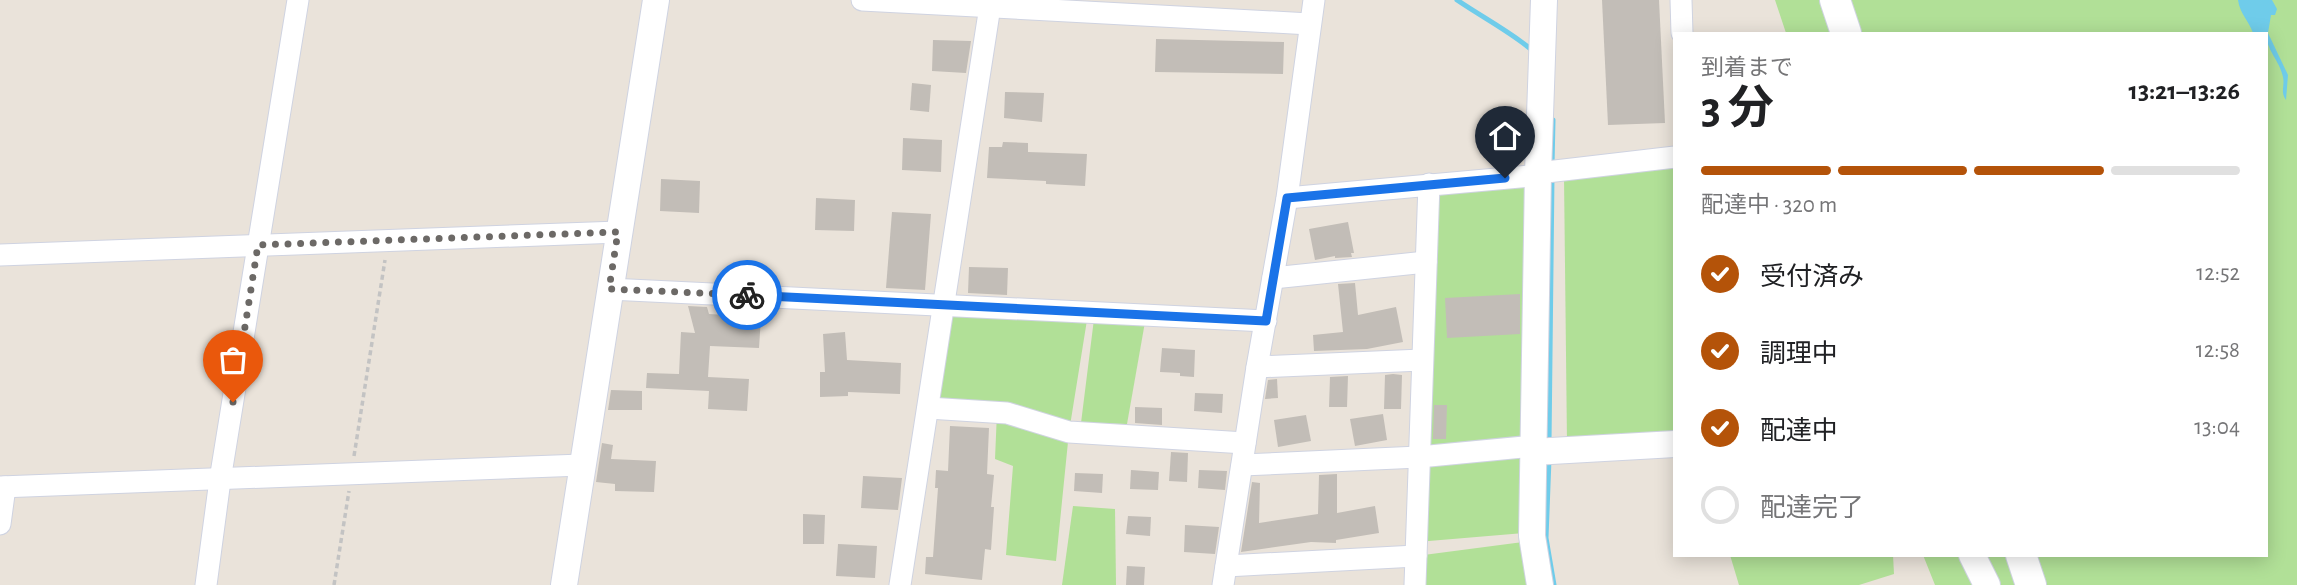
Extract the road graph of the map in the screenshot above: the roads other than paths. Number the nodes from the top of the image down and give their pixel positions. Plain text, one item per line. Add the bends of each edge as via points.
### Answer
1 (298, 0) edge
2 (656, 0) edge
3 (862, 0) edge
4 (1314, 0) edge
5 (1544, 0) edge
6 (1681, 0) edge
7 (1835, 0) edge
8 (990, 3) edge
9 (1310, 23) junction
10 (1682, 32) edge
11 (1846, 32) edge
12 (1673, 157) edge
13 (1538, 173) junction
14 (1429, 184) junction
15 (1287, 198) junction
16 (618, 232) junction
17 (258, 245) junction
18 (0, 256) edge
19 (1426, 262) junction
20 (1273, 278) junction
21 (609, 289) junction
22 (944, 304) junction
23 (1266, 321) junction
24 (1422, 360) junction
25 (1257, 367) junction
26 (928, 408) junction
27 (1245, 443) junction
28 (1673, 444) edge
29 (1533, 449) junction
30 (1419, 457) junction
31 (582, 465) junction
32 (1242, 465) junction
33 (220, 480) junction
34 (3, 487) edge
35 (0, 524) edge
36 (1416, 556) junction
37 (1973, 557) edge
38 (2022, 557) edge
39 (1225, 575) edge
40 (206, 585) edge
41 (564, 585) edge
42 (900, 585) edge
43 (1415, 585) edge
44 (1540, 585) edge
45 (1986, 585) edge
46 (2031, 585) edge

1 - 17 street
2 - 16 street
3 - 8 street
4 - 9 street
5 - 13 street
6 - 10 street
7 - 11 main road
8 - 9 street
8 - 22 street
9 - 15 street
12 - 13 street
13 - 14 street
13 - 29 street
14 - 15 street
14 - 19 street
15 - 20 street
16 - 17 street
16 - 21 street
17 - 18 street
17 - 33 street
19 - 20 street
19 - 24 street
20 - 23 street
21 - 22 street
21 - 31 street
22 - 23 street
22 - 26 street
23 - 25 street
24 - 25 street
24 - 30 street
25 - 27 street
26 - 27 street via 1007,413 1069,432
26 - 42 street
27 - 32 street
28 - 29 street
29 - 30 street
29 - 44 street via 1532,536
30 - 32 street
30 - 36 street
31 - 33 street
31 - 41 street
32 - 39 street
33 - 34 street
33 - 40 street
34 - 35 street
36 - 39 street
36 - 43 street
37 - 45 street
38 - 46 main road

